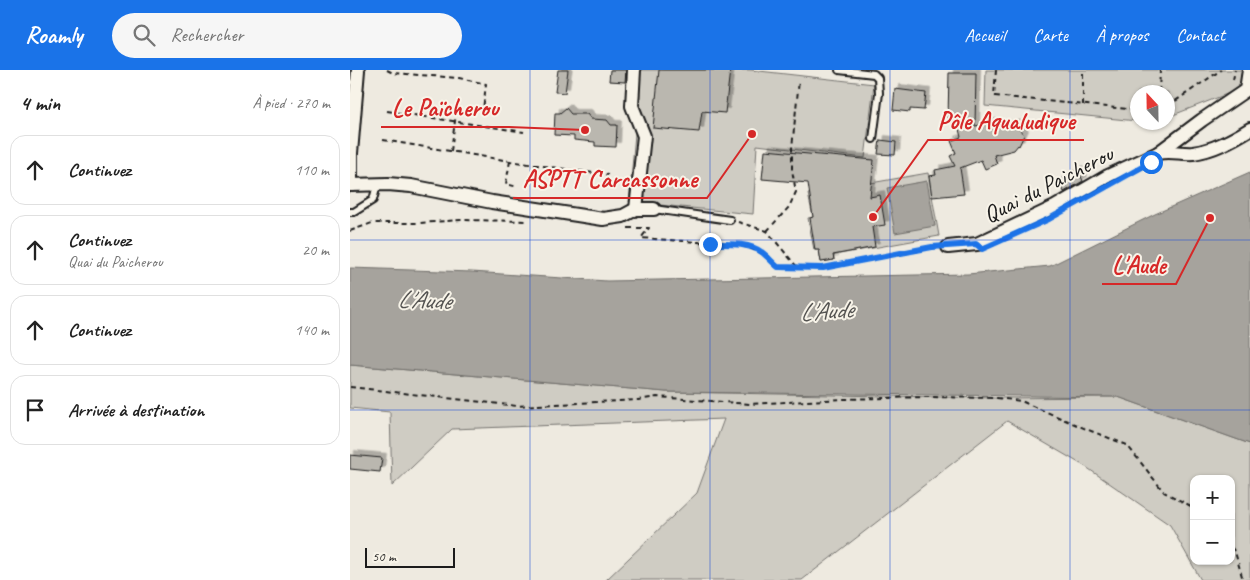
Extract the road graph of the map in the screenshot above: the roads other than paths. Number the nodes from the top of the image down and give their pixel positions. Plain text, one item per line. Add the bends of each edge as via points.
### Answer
1 (358, 70) edge
2 (634, 70) edge
3 (839, 70) edge
4 (1249, 70) edge
5 (1250, 129) edge
6 (874, 139) dead end
7 (1158, 153) junction
8 (377, 184) junction
9 (350, 185) edge
10 (636, 209) junction
11 (654, 210) joint
12 (350, 212) edge
13 (730, 220) road end
14 (948, 247) road end

1 - 9 street
2 - 10 street via 632,106 644,136
3 - 6 lane via 874,74 878,78
4 - 7 street via 1246,90
5 - 7 street, Quai du Paicherou via 1225,144 1192,153
7 - 14 street, Quai du Paicherou via 976,244
8 - 9 street
8 - 10 street via 410,186 603,218 623,216
8 - 12 lane via 373,200
10 - 11 street
11 - 13 lane

